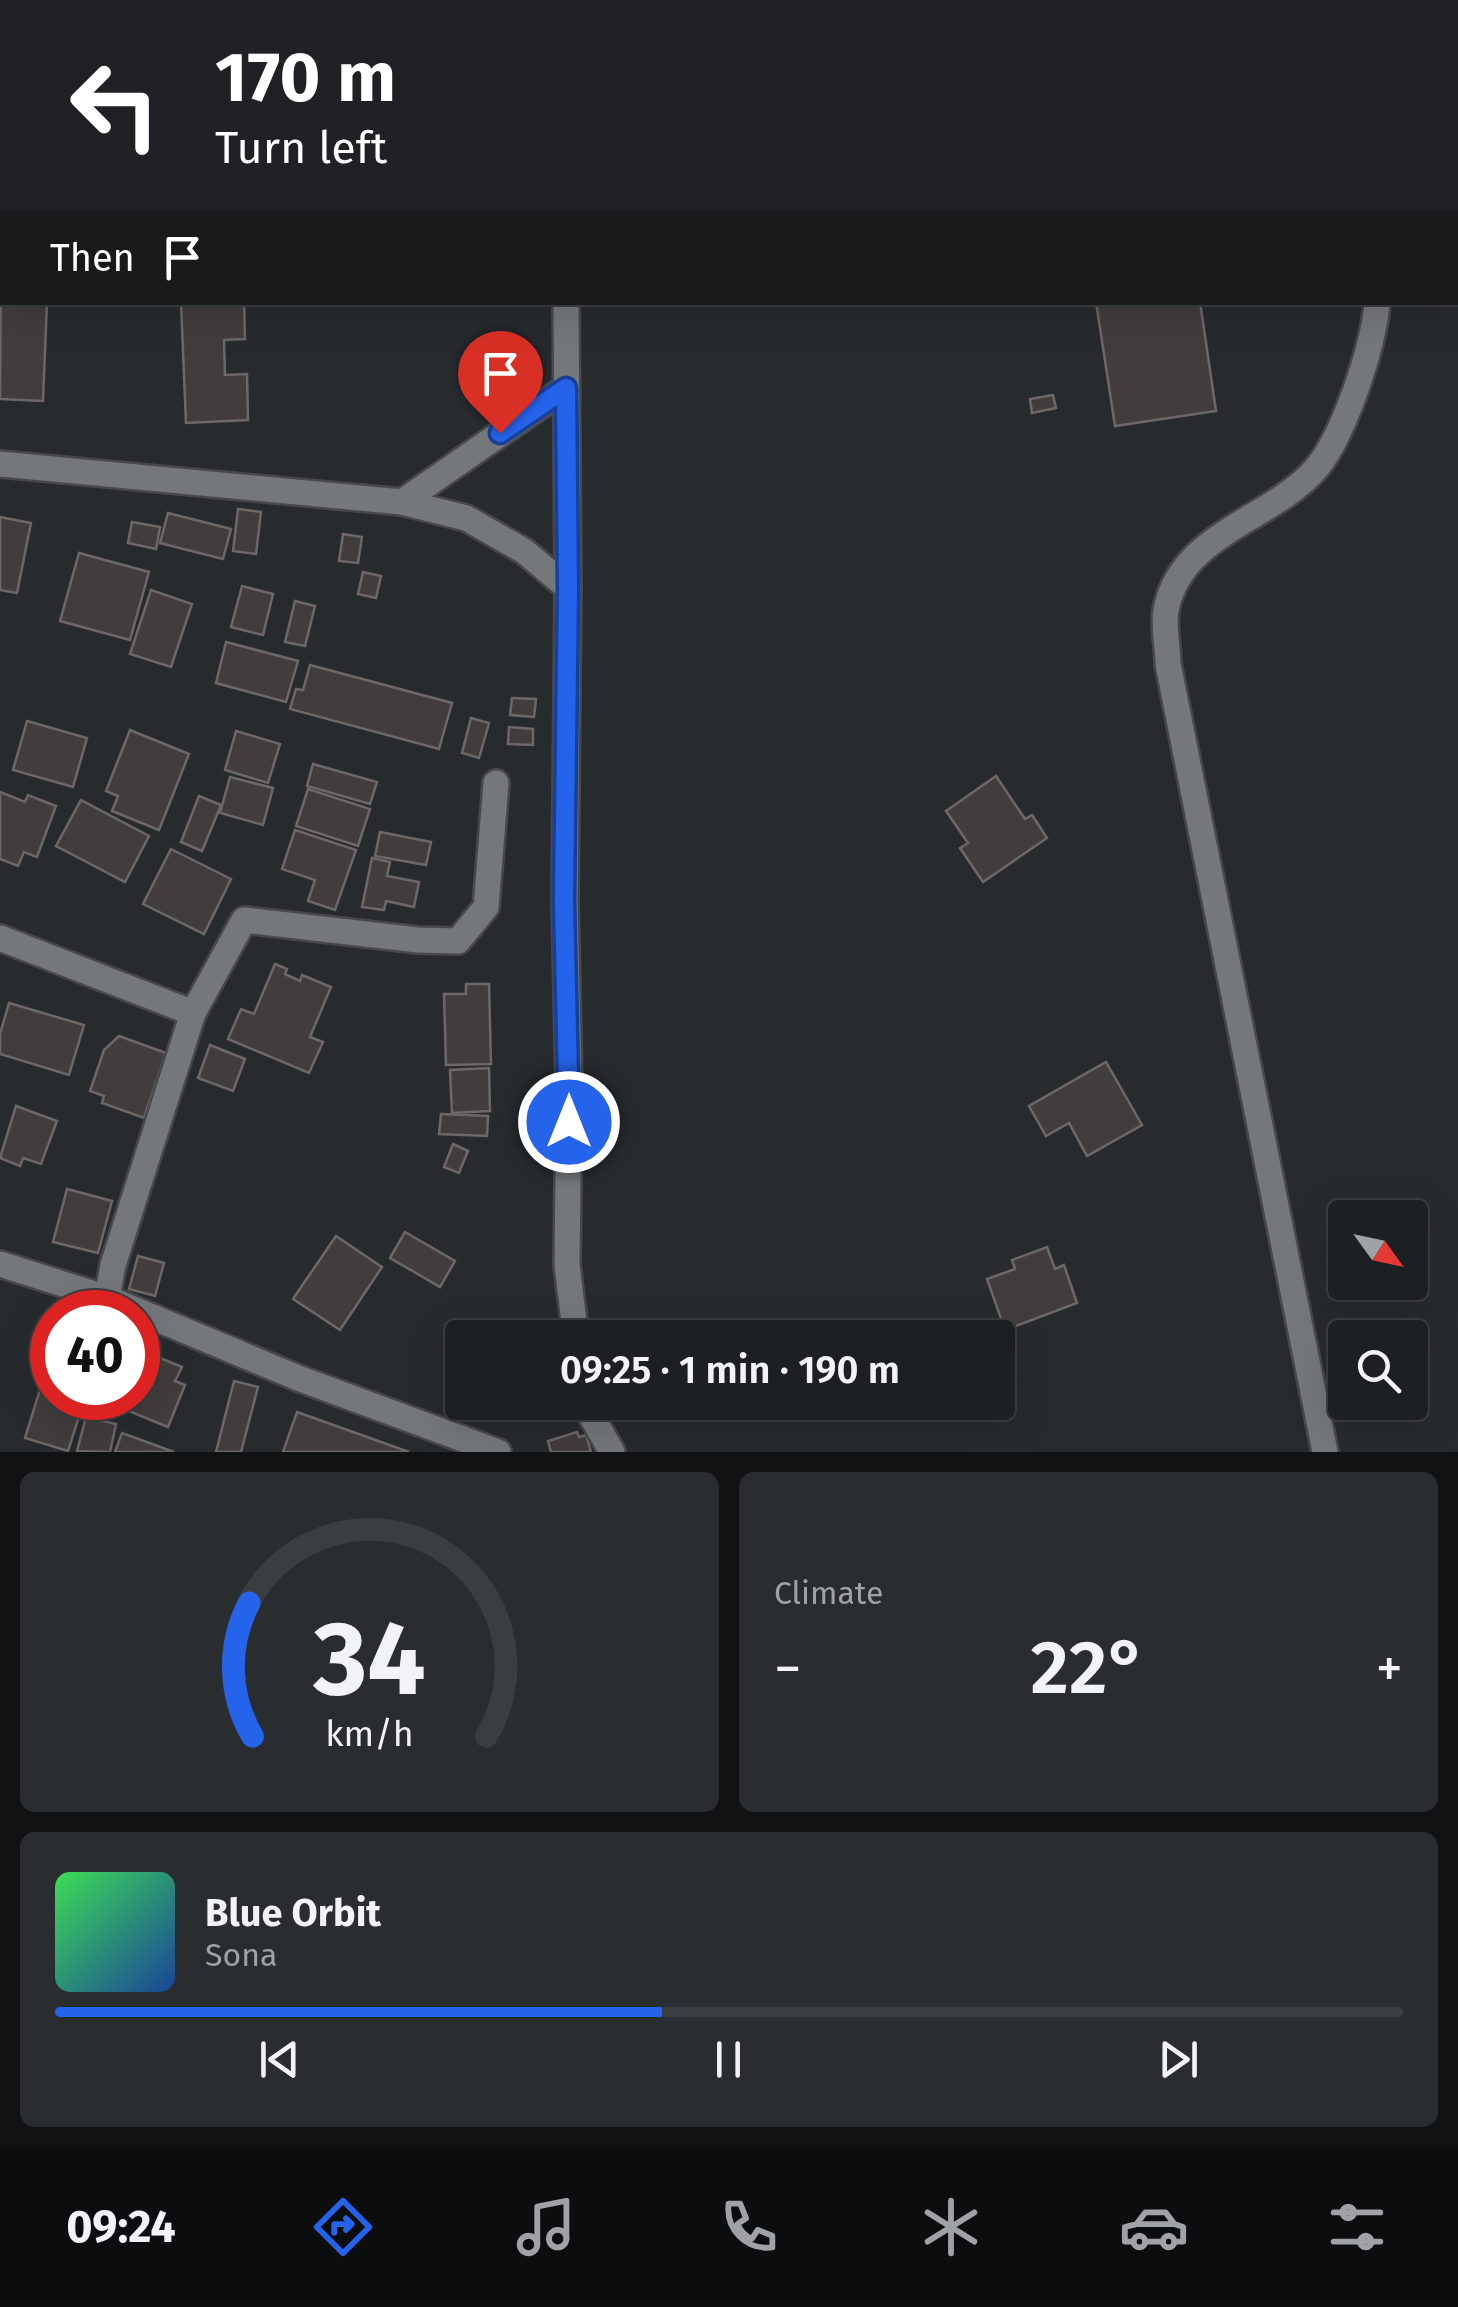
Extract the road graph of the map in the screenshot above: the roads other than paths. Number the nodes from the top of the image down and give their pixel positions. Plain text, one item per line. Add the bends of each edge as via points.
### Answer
1 (566, 305) edge
2 (1377, 305) edge
3 (566, 388) junction
4 (0, 464) edge
5 (402, 502) junction
6 (568, 588) junction
7 (496, 783) dead end
8 (0, 938) edge
9 (193, 1013) junction
10 (0, 1264) edge
11 (83, 1290) edge
12 (109, 1290) edge
13 (160, 1320) edge
14 (574, 1320) edge
15 (596, 1420) edge
16 (498, 1452) edge
17 (612, 1452) edge
18 (1325, 1452) edge

1 - 3 street
2 - 18 street via 1344,421 1314,471 1214,538 1184,569 1166,610 1168,664
3 - 5 street
3 - 6 street
4 - 5 street
5 - 6 street via 466,518 524,550
6 - 14 street via 564,900 567,1265
7 - 9 street via 486,908 458,941 244,920
8 - 9 street
9 - 12 street
10 - 11 street
13 - 16 street
15 - 17 street

